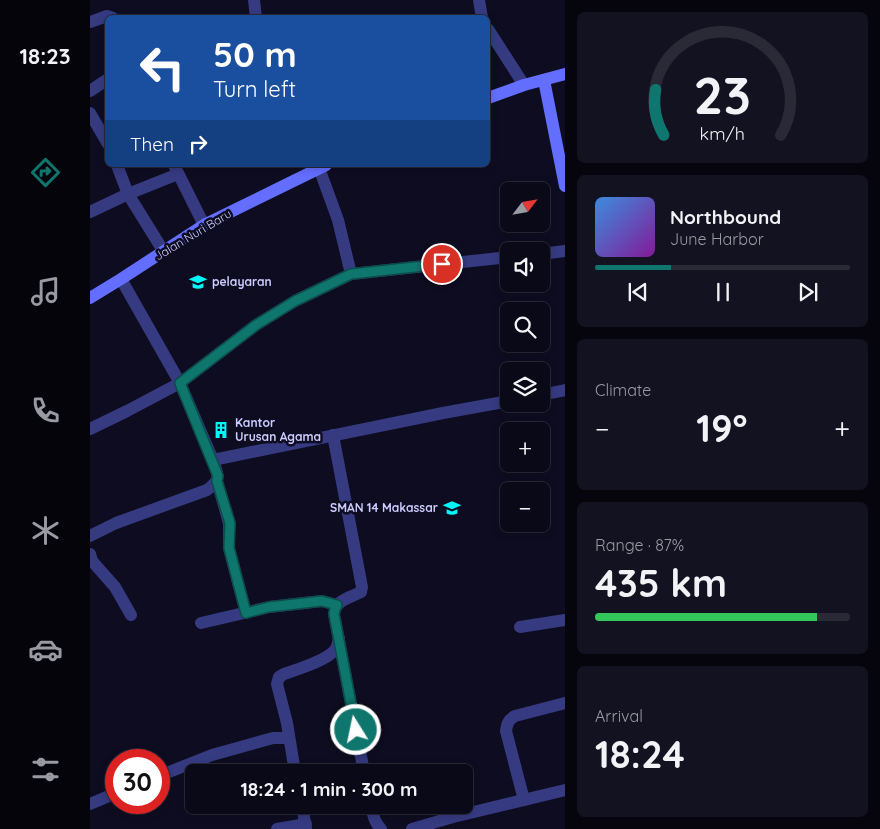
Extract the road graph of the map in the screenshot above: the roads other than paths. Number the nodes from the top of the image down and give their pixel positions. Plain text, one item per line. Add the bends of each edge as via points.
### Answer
1 (254, 0) edge
2 (479, 0) edge
3 (256, 15) edge
4 (482, 15) edge
5 (105, 17) edge
6 (90, 22) edge
7 (490, 32) edge
8 (565, 74) edge
9 (544, 80) junction
10 (105, 81) edge
11 (524, 85) junction
12 (90, 91) edge
13 (490, 97) edge
14 (90, 113) edge
15 (105, 139) edge
16 (118, 167) edge
17 (323, 167) edge
18 (176, 169) edge
19 (565, 186) edge
20 (128, 194) junction
21 (90, 212) edge
22 (204, 225) junction
23 (565, 251) edge
24 (164, 252) junction
25 (550, 253) edge
26 (500, 258) edge
27 (351, 274) junction
28 (121, 279) junction
29 (90, 298) edge
30 (180, 383) junction
31 (565, 390) edge
32 (550, 393) edge
33 (500, 403) edge
34 (90, 429) edge
35 (333, 435) junction
36 (212, 460) junction
37 (217, 481) junction
38 (90, 536) edge
39 (91, 559) edge
40 (337, 605) junction
41 (246, 613) junction
42 (131, 615) dead end
43 (565, 620) edge
44 (201, 623) dead end
45 (520, 627) dead end
46 (339, 638) junction
47 (565, 703) edge
48 (289, 739) junction
49 (294, 764) edge
50 (363, 764) edge
51 (170, 772) edge
52 (565, 790) edge
53 (105, 798) edge
54 (524, 800) junction
55 (90, 804) edge
56 (304, 814) edge
57 (373, 814) edge
58 (306, 827) edge
59 (278, 829) edge
60 (381, 829) edge
61 (412, 829) edge

1 - 3 street
2 - 4 street
5 - 6 street
7 - 11 street
8 - 9 street
9 - 11 street
9 - 19 street
10 - 12 street
11 - 13 street
14 - 15 street
16 - 20 street
17 - 22 street, Jalan Nuri Baru
17 - 27 street
18 - 20 street
18 - 22 street
20 - 21 street
20 - 24 street
22 - 24 street, Jalan Nuri Baru
23 - 25 street
24 - 28 street, Jalan Nuri Baru
26 - 27 street
27 - 30 street via 295,301 256,325
28 - 29 street, Jalan Nuri Baru
28 - 30 street
30 - 34 street
30 - 36 street
31 - 32 street
33 - 35 street
35 - 36 street
35 - 40 street via 362,587 361,592
36 - 37 street
37 - 38 street via 207,490 116,523
37 - 41 street via 230,523 229,548
39 - 42 street via 115,587
40 - 41 street via 322,601
40 - 46 street via 334,614
41 - 44 street
43 - 45 street
46 - 48 street via 338,646 318,662 280,677 277,684
46 - 50 street
47 - 54 street via 515,716 507,725 506,732
48 - 49 street
48 - 51 street via 273,738 212,755
52 - 54 street
53 - 55 street
54 - 61 street
56 - 58 street
57 - 60 street
58 - 59 street

